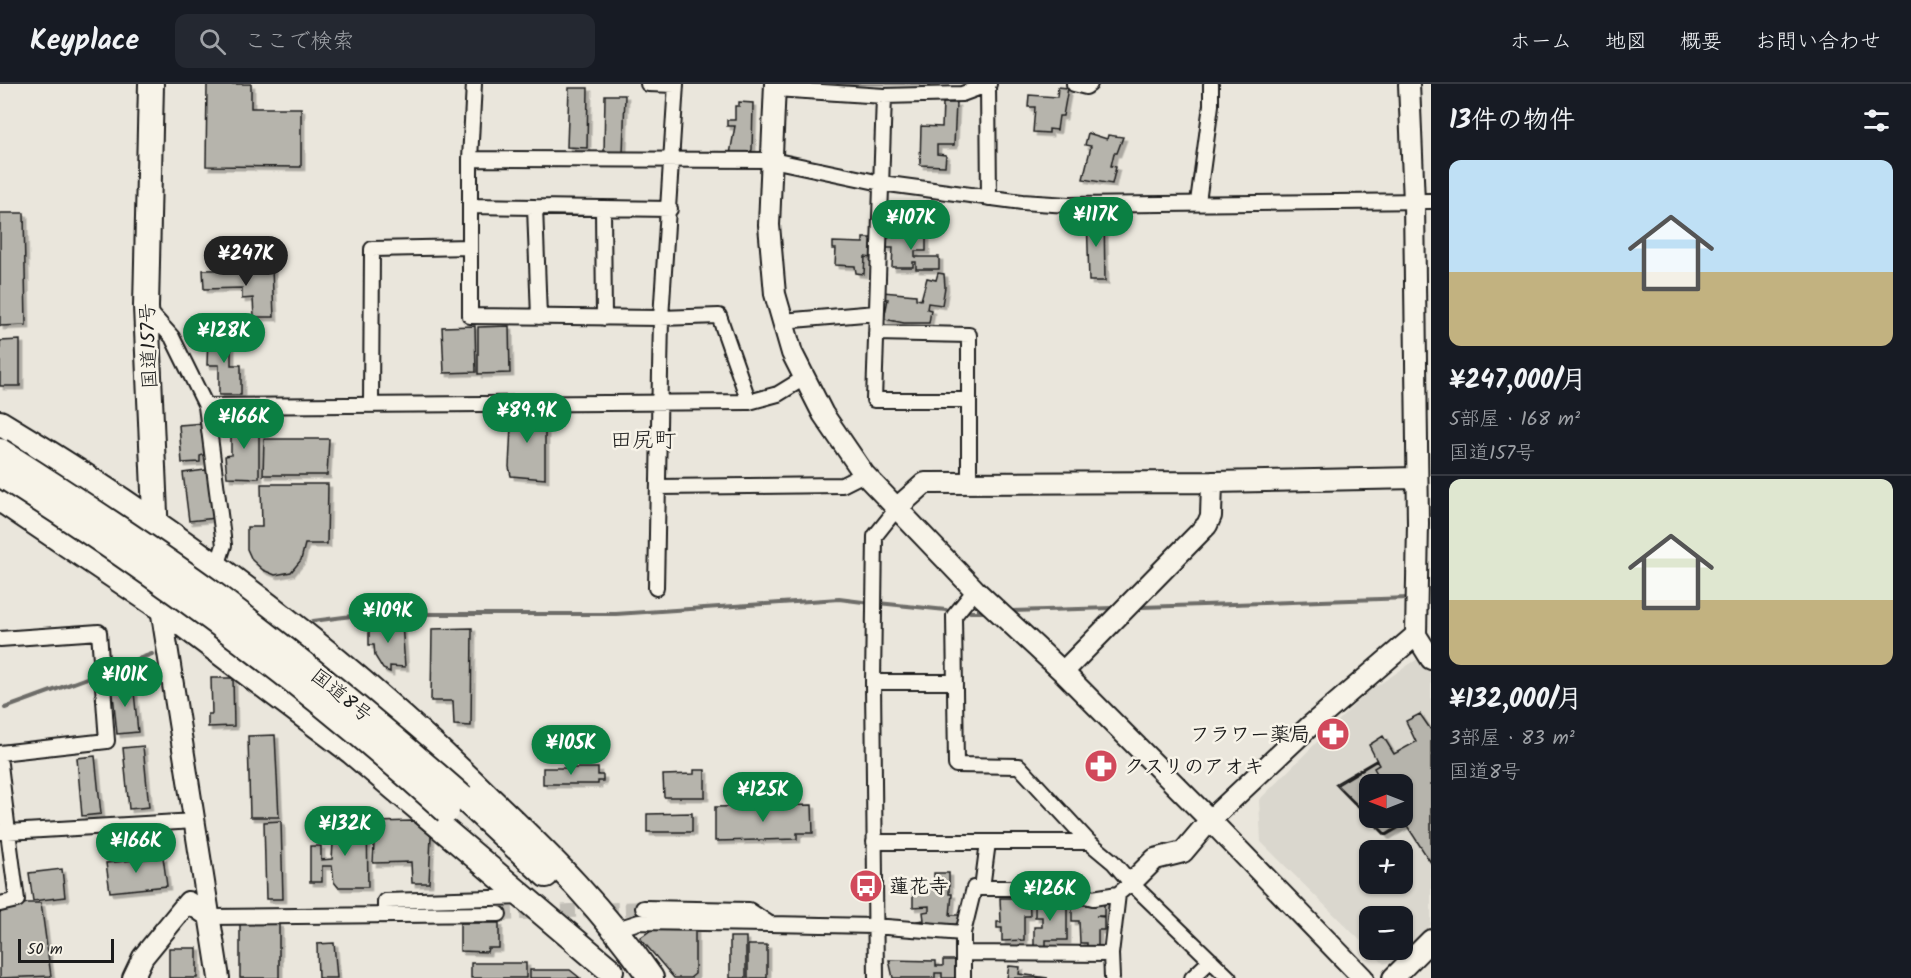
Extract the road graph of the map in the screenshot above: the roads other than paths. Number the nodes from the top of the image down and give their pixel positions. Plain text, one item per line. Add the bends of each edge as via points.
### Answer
1 (151, 84) edge
2 (474, 84) edge
3 (648, 84) edge
4 (1074, 84) edge
5 (1090, 84) edge
6 (1210, 84) edge
7 (1409, 84) edge
8 (676, 85) edge
9 (983, 85) edge
10 (775, 87) edge
11 (884, 96) junction
12 (470, 159) junction
13 (671, 160) junction
14 (772, 160) junction
15 (881, 183) junction
16 (989, 198) junction
17 (1423, 201) edge
18 (1198, 202) junction
19 (470, 206) junction
20 (535, 207) junction
21 (603, 208) junction
22 (670, 209) junction
23 (470, 247) junction
24 (146, 308) junction
25 (876, 313) junction
26 (538, 317) junction
27 (604, 318) junction
28 (661, 318) junction
29 (782, 321) junction
30 (876, 333) junction
31 (804, 378) junction
32 (969, 400) junction
33 (658, 402) junction
34 (748, 402) junction
35 (371, 404) junction
36 (206, 406) junction
37 (2, 430) edge
38 (0, 451) edge
39 (0, 474) edge
40 (864, 474) junction
41 (1417, 478) junction
42 (1212, 482) junction
43 (969, 483) junction
44 (658, 487) junction
45 (0, 499) edge
46 (898, 507) junction
47 (156, 524) junction
48 (217, 567) junction
49 (656, 588) dead end
50 (975, 590) junction
51 (160, 608) junction
52 (1416, 635) junction
53 (0, 639) edge
54 (1431, 659) edge
55 (1063, 672) junction
56 (873, 682) junction
57 (955, 682) junction
58 (0, 753) edge
59 (0, 764) edge
60 (455, 804) junction
61 (1210, 819) junction
62 (195, 821) junction
63 (4, 832) edge
64 (874, 842) junction
65 (988, 842) junction
66 (1089, 842) junction
67 (982, 888) junction
68 (1125, 889) junction
69 (523, 897) junction
70 (0, 904) edge
71 (643, 908) tunnel mouth
72 (385, 914) junction
73 (499, 914) tunnel mouth
74 (210, 917) junction
75 (770, 924) junction
76 (874, 926) junction
77 (617, 929) junction
78 (963, 933) junction
79 (1431, 940) edge
80 (963, 952) junction
81 (1111, 954) junction
82 (1211, 960) junction
83 (614, 974) edge
84 (133, 978) edge
85 (219, 978) edge
86 (652, 978) edge
87 (876, 978) edge
88 (963, 978) edge
89 (1112, 978) edge
90 (1192, 978) edge
91 (1229, 978) edge
92 (1363, 978) edge
93 (1393, 978) edge

1 - 24 highway, 国道157号
2 - 12 street
3 - 8 street
4 - 5 street
6 - 18 street via 1211,105
7 - 17 street
8 - 13 street
9 - 11 street via 962,94
9 - 16 street
10 - 11 street
10 - 14 street
11 - 15 street
12 - 13 street
12 - 19 street
13 - 14 street
13 - 22 street
14 - 15 street
14 - 29 street via 770,261
15 - 16 street
15 - 25 street
16 - 18 street via 1068,205
17 - 18 street
17 - 41 street
19 - 20 street
19 - 23 street
20 - 21 street
20 - 26 street
21 - 22 street
21 - 27 street
22 - 28 street
23 - 26 street via 470,316
23 - 35 street via 372,249
24 - 36 street via 172,337
24 - 47 highway, 国道157号
25 - 29 street
25 - 30 street
26 - 27 street
27 - 28 street
28 - 33 street
28 - 34 street via 719,316
29 - 31 street
30 - 32 street via 969,335
30 - 32 street via 874,400
31 - 34 street via 778,394
31 - 40 street via 841,443
32 - 43 street
33 - 34 street
33 - 35 street
33 - 44 street
35 - 36 street
36 - 48 street via 224,545
37 - 47 highway
38 - 60 highway, 国道8号, bridge via 218,598 350,701
39 - 60 highway, 国道8号, bridge via 146,571 253,649 396,764
40 - 44 street via 842,485
40 - 46 street
41 - 42 street
41 - 52 street
42 - 43 street
42 - 55 street via 1208,525
43 - 46 street via 926,483
44 - 49 street
45 - 51 highway
46 - 50 street
46 - 56 street via 875,536
47 - 48 highway
47 - 51 highway, 国道157号
48 - 77 highway via 419,729 575,882
50 - 55 street
50 - 57 street via 954,616
51 - 62 street
51 - 69 highway via 352,752
52 - 54 street
52 - 61 street
53 - 58 street via 99,632 107,741
55 - 61 street
56 - 57 street
56 - 64 street
57 - 66 street via 956,765 1019,766
59 - 63 street
60 - 83 highway, 国道8号
60 - 86 highway, 国道8号
61 - 68 street via 1184,852 1155,859
61 - 92 street
62 - 63 street
62 - 74 street
63 - 70 street via 17,900
64 - 65 street
64 - 76 street
65 - 66 street
65 - 67 street
66 - 68 street via 1113,861
67 - 68 street via 1054,888 1093,898
67 - 78 street via 974,888
68 - 81 street
68 - 82 street
69 - 72 street via 385,901
69 - 83 highway
71 - 75 street via 749,910
72 - 73 street
72 - 74 street
74 - 84 street via 188,902 143,957
74 - 85 street
75 - 76 street
75 - 77 street via 639,922
76 - 78 street
76 - 87 street
77 - 86 highway
78 - 80 street
79 - 93 street
80 - 81 street
80 - 88 street
81 - 89 street
82 - 90 street
82 - 91 street

